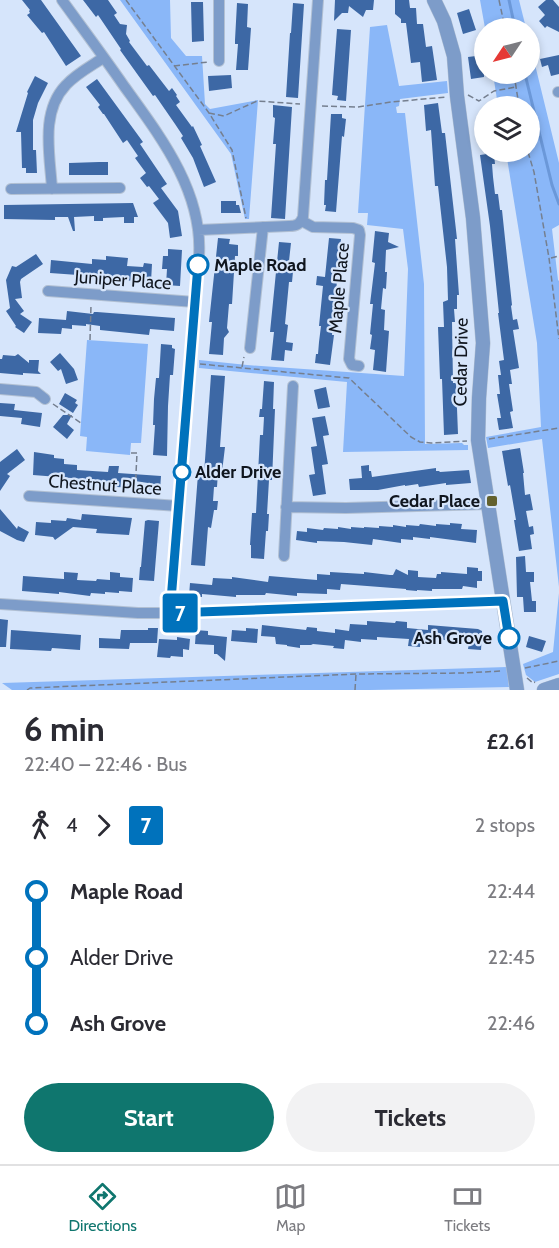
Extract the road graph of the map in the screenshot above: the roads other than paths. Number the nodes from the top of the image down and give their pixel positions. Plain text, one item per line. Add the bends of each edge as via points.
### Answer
1 (62, 0) edge
2 (219, 0) edge
3 (318, 0) edge
4 (434, 0) edge
5 (104, 58) junction
6 (219, 61) road end
7 (120, 188) dead end
8 (11, 189) dead end
9 (52, 189) junction
10 (302, 221) junction
11 (264, 227) junction
12 (198, 230) junction
13 (48, 291) dead end
14 (195, 302) junction
15 (250, 348) dead end
16 (359, 366) dead end
17 (293, 386) dead end
18 (0, 389) edge
19 (45, 399) road end
20 (29, 496) dead end
21 (488, 504) junction
22 (179, 506) junction
23 (286, 507) junction
24 (284, 556) dead end
25 (503, 601) junction
26 (0, 604) edge
27 (170, 613) junction
28 (543, 685) edge
29 (559, 685) edge
30 (517, 690) edge

1 - 5 street
2 - 6 street
3 - 10 street
4 - 21 street, Cedar Drive via 454,56 473,218 483,343 478,440
5 - 9 street via 65,86 51,111
5 - 12 street via 171,154 182,176
7 - 9 street
8 - 9 street
10 - 11 street via 294,226
10 - 16 street, Maple Place via 313,227 359,230 349,359 352,365
11 - 12 street
11 - 15 street
12 - 14 street
13 - 14 street, Juniper Place
14 - 22 street
17 - 23 street
18 - 19 street via 36,392
20 - 22 street, Chestnut Place
21 - 23 street
21 - 25 street, Cedar Drive
22 - 27 street
23 - 24 street
25 - 27 street
25 - 30 street, Cedar Drive via 518,670
26 - 27 street
28 - 29 street

